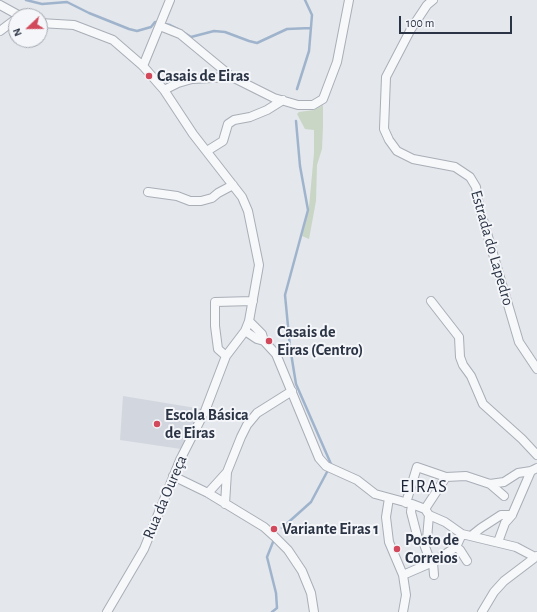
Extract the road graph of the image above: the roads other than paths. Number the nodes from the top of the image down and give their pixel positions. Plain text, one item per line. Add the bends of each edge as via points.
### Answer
1 (170, 0) edge
2 (349, 0) edge
3 (433, 0) edge
4 (48, 23) edge
5 (160, 26) junction
6 (143, 66) junction
7 (232, 78) junction
8 (164, 90) junction
9 (284, 100) junction
10 (206, 151) junction
11 (233, 185) junction
12 (148, 192) dead end
13 (253, 301) junction
14 (431, 301) dead end
15 (249, 321) junction
16 (245, 331) junction
17 (264, 341) junction
18 (226, 356) junction
19 (537, 369) edge
20 (292, 391) junction
21 (537, 455) edge
22 (534, 470) edge
23 (227, 472) junction
24 (173, 476) junction
25 (446, 477) junction
26 (490, 484) junction
27 (208, 493) junction
28 (504, 496) dead end
29 (389, 498) junction
30 (226, 504) junction
31 (409, 504) junction
32 (427, 512) junction
33 (512, 515) junction
34 (462, 534) junction
35 (471, 536) junction
36 (498, 542) junction
37 (424, 544) junction
38 (456, 547) junction
39 (536, 556) edge
40 (467, 561) dead end
41 (432, 563) junction
42 (403, 575) junction
43 (434, 575) dead end
44 (107, 612) edge
45 (314, 612) edge
46 (403, 612) edge
47 (482, 612) edge

1 - 5 street
2 - 9 street via 337,62 323,99 309,106
3 - 19 street, Estrada do Lapedro via 411,29 386,77 384,129 397,151 413,159 455,167 470,177 476,187 519,342
4 - 6 street, Rua da Oureça via 74,24 113,40
5 - 6 street
5 - 7 street via 180,34
6 - 8 street, Rua da Oureça
7 - 8 street via 192,79
7 - 9 street via 274,98
8 - 10 street, Rua da Oureça
9 - 10 street via 250,117 234,120 228,124 223,141
10 - 11 street, Rua da Oureça
11 - 12 street via 212,198 190,201 177,196
11 - 13 street, Rua da Oureça via 248,210 259,265
13 - 15 street, Rua da Oureça
13 - 18 street via 215,302 218,348
14 - 21 street via 459,337 460,358 471,376 482,404
15 - 16 street, Rua da Oureça
15 - 17 street via 262,334
16 - 17 street
16 - 18 street, Rua da Oureça
17 - 20 street via 276,354
18 - 24 street, Rua da Oureça via 205,411
20 - 23 street via 257,414 247,425
20 - 29 street via 319,458 326,466 357,480 375,494
22 - 26 street via 518,473 504,482
22 - 33 street
23 - 27 street
23 - 30 street
24 - 27 street
24 - 44 street, Rua da Oureça via 144,549
25 - 26 street via 466,476
25 - 31 street via 417,467
25 - 32 street
26 - 28 street
27 - 30 street
29 - 31 street
29 - 42 street via 386,517 389,542
30 - 45 street via 264,528 288,550 302,571 311,593
31 - 32 street
31 - 37 street via 418,539
32 - 34 street
32 - 37 street via 427,539
33 - 35 street via 501,515
33 - 36 street
34 - 35 street
34 - 38 street
35 - 36 street
36 - 39 street
37 - 41 street
38 - 40 street
38 - 41 street
39 - 47 street via 494,592
41 - 42 street
41 - 43 street
42 - 46 street via 406,595

